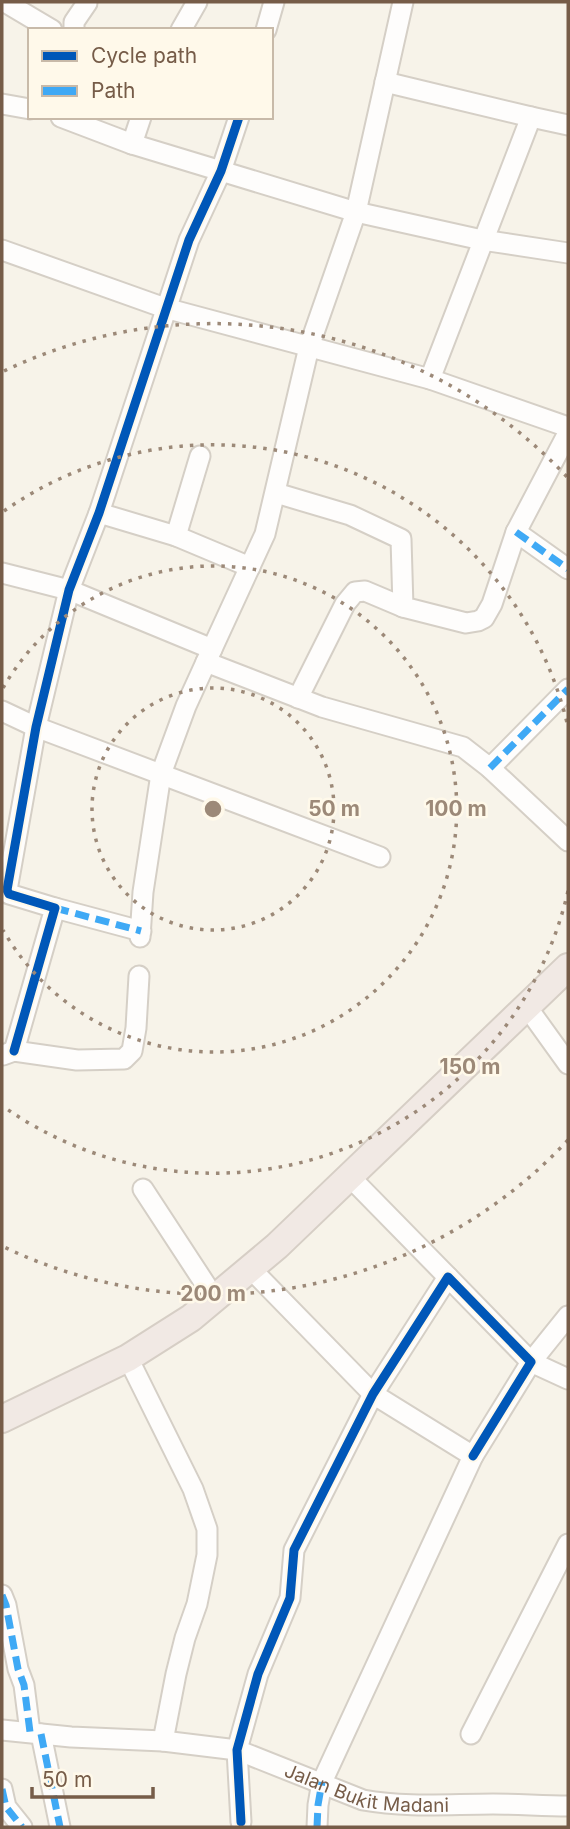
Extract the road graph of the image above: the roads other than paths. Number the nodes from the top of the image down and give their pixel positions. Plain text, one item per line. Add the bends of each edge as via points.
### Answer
1 (5, 2) edge
2 (197, 2) edge
3 (274, 2) edge
4 (403, 2) edge
5 (87, 3) edge
6 (49, 28) edge
7 (74, 28) edge
8 (182, 28) edge
9 (267, 28) edge
10 (385, 82) junction
11 (2, 104) edge
12 (28, 109) edge
13 (531, 117) junction
14 (66, 119) edge
15 (140, 119) edge
16 (238, 119) edge
17 (568, 125) edge
18 (132, 144) junction
19 (221, 171) junction
20 (356, 212) junction
21 (482, 240) junction
22 (2, 250) edge
23 (568, 253) edge
24 (166, 308) junction
25 (309, 347) junction
26 (430, 379) junction
27 (568, 427) edge
28 (568, 433) edge
29 (200, 456) dead end
30 (276, 493) junction
31 (99, 513) junction
32 (516, 532) junction
33 (176, 536) junction
34 (250, 567) junction
35 (568, 569) edge
36 (2, 573) edge
37 (69, 590) junction
38 (403, 607) junction
39 (209, 655) junction
40 (568, 689) edge
41 (298, 698) junction
42 (2, 711) edge
43 (36, 727) junction
44 (490, 768) junction
45 (161, 774) junction
46 (568, 841) edge
47 (380, 857) dead end
48 (55, 908) junction
49 (568, 967) edge
50 (139, 976) dead end
51 (527, 1007) junction
52 (8, 1053) edge
53 (568, 1064) edge
54 (350, 1177) junction
55 (143, 1189) dead end
56 (251, 1269) junction
57 (448, 1277) junction
58 (215, 1300) junction
59 (568, 1316) edge
60 (128, 1358) junction
61 (531, 1362) junction
62 (568, 1379) edge
63 (373, 1394) junction
64 (2, 1419) edge
65 (472, 1456) junction
66 (568, 1544) edge
67 (2, 1595) edge
68 (2, 1730) edge
69 (36, 1733) junction
70 (471, 1734) dead end
71 (163, 1741) junction
72 (237, 1750) junction
73 (322, 1782) junction
74 (2, 1789) edge
75 (568, 1806) edge
76 (241, 1822) dead end
77 (22, 1827) edge
78 (60, 1827) edge
79 (317, 1827) edge

1 - 6 street
2 - 8 street
3 - 9 street
4 - 10 street
5 - 7 street
10 - 13 street
10 - 20 street
11 - 12 street
13 - 17 street
13 - 21 street
14 - 18 street
15 - 18 street
16 - 19 street
18 - 19 street
19 - 20 street
19 - 24 street via 189,240
20 - 21 street
20 - 25 street
21 - 23 street
21 - 26 street
22 - 24 street
24 - 25 street
24 - 31 street
25 - 26 street
25 - 30 street
26 - 27 street
28 - 32 street
29 - 33 street
30 - 34 street
30 - 38 street via 349,515 401,539
31 - 33 street
31 - 37 street
32 - 35 street
32 - 38 street via 484,618 466,623
33 - 34 street
34 - 39 street
36 - 37 street
37 - 39 street
37 - 43 street
38 - 41 street via 365,591 355,592
39 - 41 street
39 - 45 street
40 - 44 street
41 - 44 street via 458,745
42 - 43 street
43 - 45 street
43 - 48 street via 7,890
44 - 46 street
45 - 47 street
45 - 48 street via 142,892 141,934
48 - 52 street
49 - 51 highway
50 - 52 street via 132,1051 124,1059
51 - 53 street
51 - 54 highway
54 - 56 highway
54 - 57 street
55 - 58 street
56 - 58 highway
56 - 63 street
57 - 61 street
57 - 63 street
58 - 60 highway
59 - 61 street
60 - 64 highway
60 - 71 street via 193,1489 207,1529 197,1604 185,1637
61 - 62 street
61 - 65 street
63 - 65 street
63 - 72 street via 293,1550 290,1598 258,1674
65 - 73 street
66 - 70 street
67 - 69 street
68 - 69 street, Jalan Bukit Madani
69 - 71 street, Jalan Bukit Madani
69 - 78 street
71 - 72 street, Jalan Bukit Madani
72 - 73 street, Jalan Bukit Madani
72 - 76 street
73 - 75 street, Jalan Bukit Madani via 363,1800 404,1806
73 - 79 street
74 - 77 street via 6,1807

